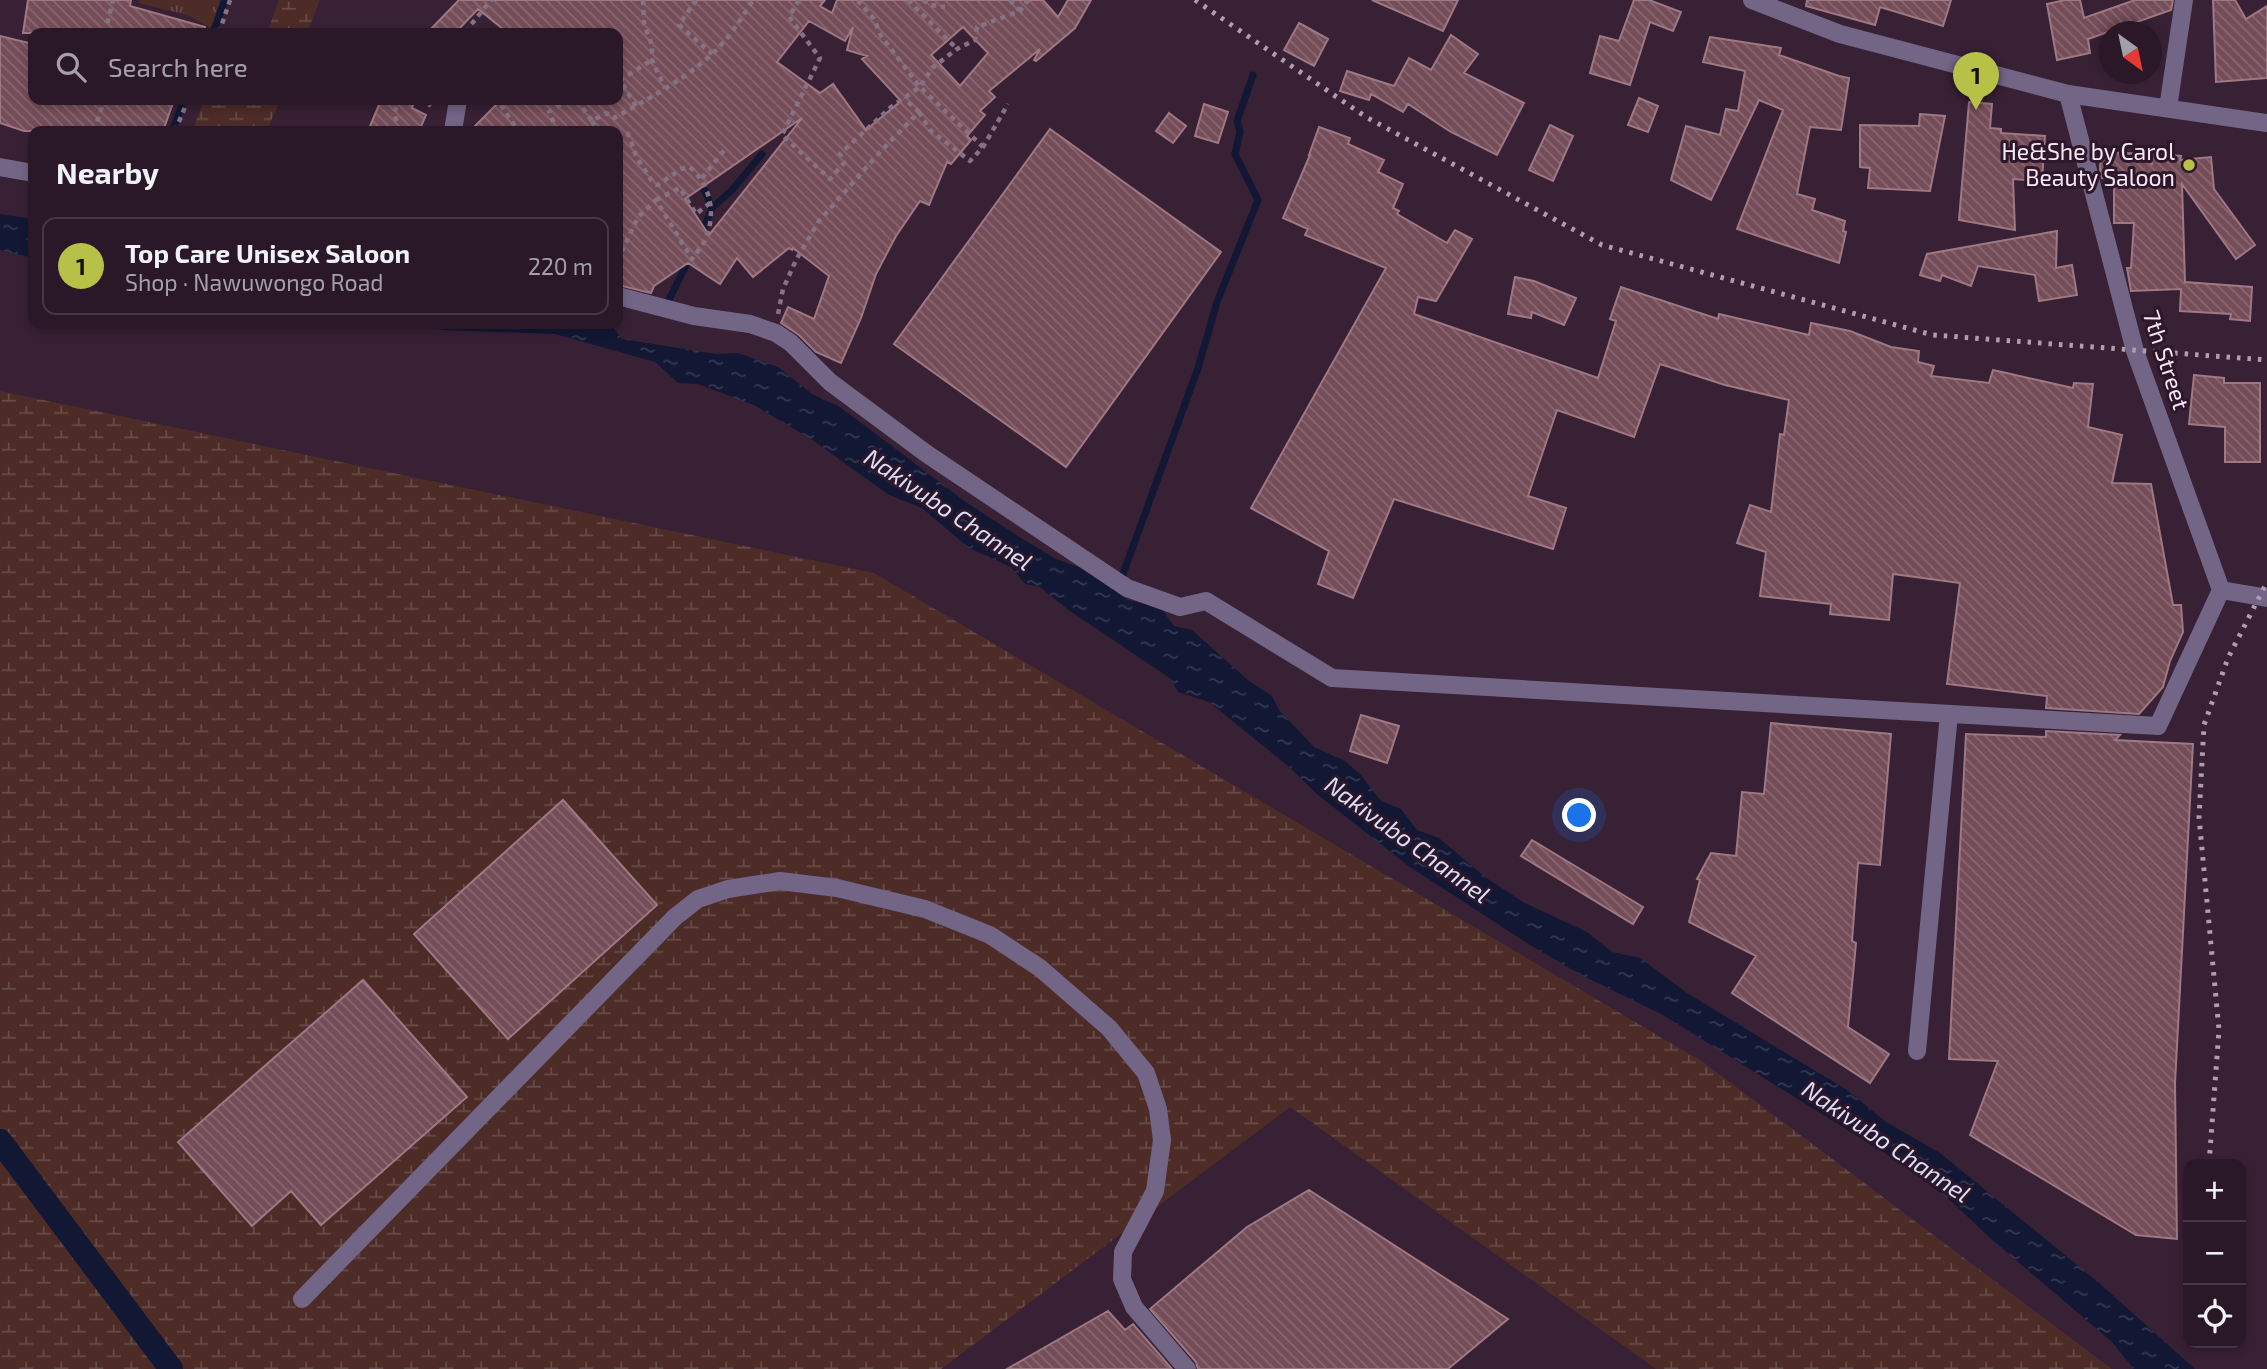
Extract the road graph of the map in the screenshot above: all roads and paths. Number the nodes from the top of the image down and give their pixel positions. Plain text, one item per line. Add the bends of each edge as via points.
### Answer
1 (113, 0) edge
2 (230, 0) edge
3 (491, 0) edge
4 (643, 0) edge
5 (696, 0) edge
6 (753, 0) edge
7 (799, 0) edge
8 (860, 0) edge
9 (910, 0) edge
10 (923, 0) edge
11 (1010, 0) edge
12 (1028, 0) edge
13 (2184, 0) edge
14 (1756, 1) edge
15 (945, 7) dead end
16 (1019, 10) junction
17 (106, 28) edge
18 (221, 28) edge
19 (469, 28) edge
20 (957, 49) junction
21 (712, 54) junction
22 (652, 60) junction
23 (623, 78) edge
24 (623, 85) edge
25 (665, 88) junction
26 (920, 88) junction
27 (2068, 94) junction
28 (904, 98) junction
29 (1008, 104) dead end
30 (102, 105) edge
31 (186, 105) edge
32 (397, 105) edge
33 (457, 105) edge
34 (500, 105) dead end
35 (559, 105) edge
36 (581, 105) edge
37 (636, 106) junction
38 (2168, 108) junction
39 (919, 112) junction
40 (592, 121) junction
41 (2267, 123) edge
42 (96, 126) edge
43 (177, 126) edge
44 (397, 126) edge
45 (454, 126) edge
46 (514, 126) edge
47 (555, 126) edge
48 (594, 126) edge
49 (623, 132) edge
50 (983, 147) junction
51 (726, 148) dead end
52 (0, 167) edge
53 (28, 172) edge
54 (702, 178) junction
55 (656, 200) junction
56 (712, 202) junction
57 (623, 249) edge
58 (623, 297) edge
59 (776, 323) dead end
60 (2221, 590) junction
61 (2267, 598) edge
62 (1949, 714) junction
63 (1917, 1051) dead end
64 (302, 1299) dead end
65 (1187, 1369) edge

1 - 17 path
2 - 18 path
3 - 19 path
4 - 22 path
5 - 21 path via 679,25
6 - 21 path
7 - 28 path via 789,17 820,58 782,133 800,153 832,178 844,163 840,154
8 - 26 path
9 - 20 path
10 - 15 path
11 - 16 path
12 - 16 path
13 - 38 street
14 - 27 street via 1840,34
16 - 20 path via 978,27 975,40
20 - 26 path via 932,68
21 - 25 path
22 - 23 path
22 - 25 path
24 - 37 path
25 - 37 path
26 - 28 path
26 - 50 path
27 - 38 street
27 - 60 street, 7th Street via 2135,351
28 - 39 path
29 - 50 path
30 - 42 path
31 - 43 path
32 - 44 path
33 - 45 street
34 - 46 path
35 - 47 path via 548,112
36 - 40 path
37 - 40 path via 614,118 606,113
38 - 41 street
39 - 50 path via 930,130 970,161
39 - 59 path via 818,221 783,289
40 - 48 path
49 - 54 path via 654,184 687,166
51 - 54 path
52 - 53 street
54 - 56 path
55 - 56 path via 680,188 696,214
55 - 56 path via 692,259 707,236
55 - 57 path via 638,217
58 - 62 street via 776,333 830,382 927,454 1127,588 1180,607 1206,601 1332,678
60 - 61 street
60 - 62 street via 2158,726
62 - 63 street
64 - 65 street via 675,917 698,899 780,881 837,888 925,909 990,935 1041,968 1109,1028 1146,1073 1162,1140 1155,1191 1123,1252 1122,1279 1134,1307

